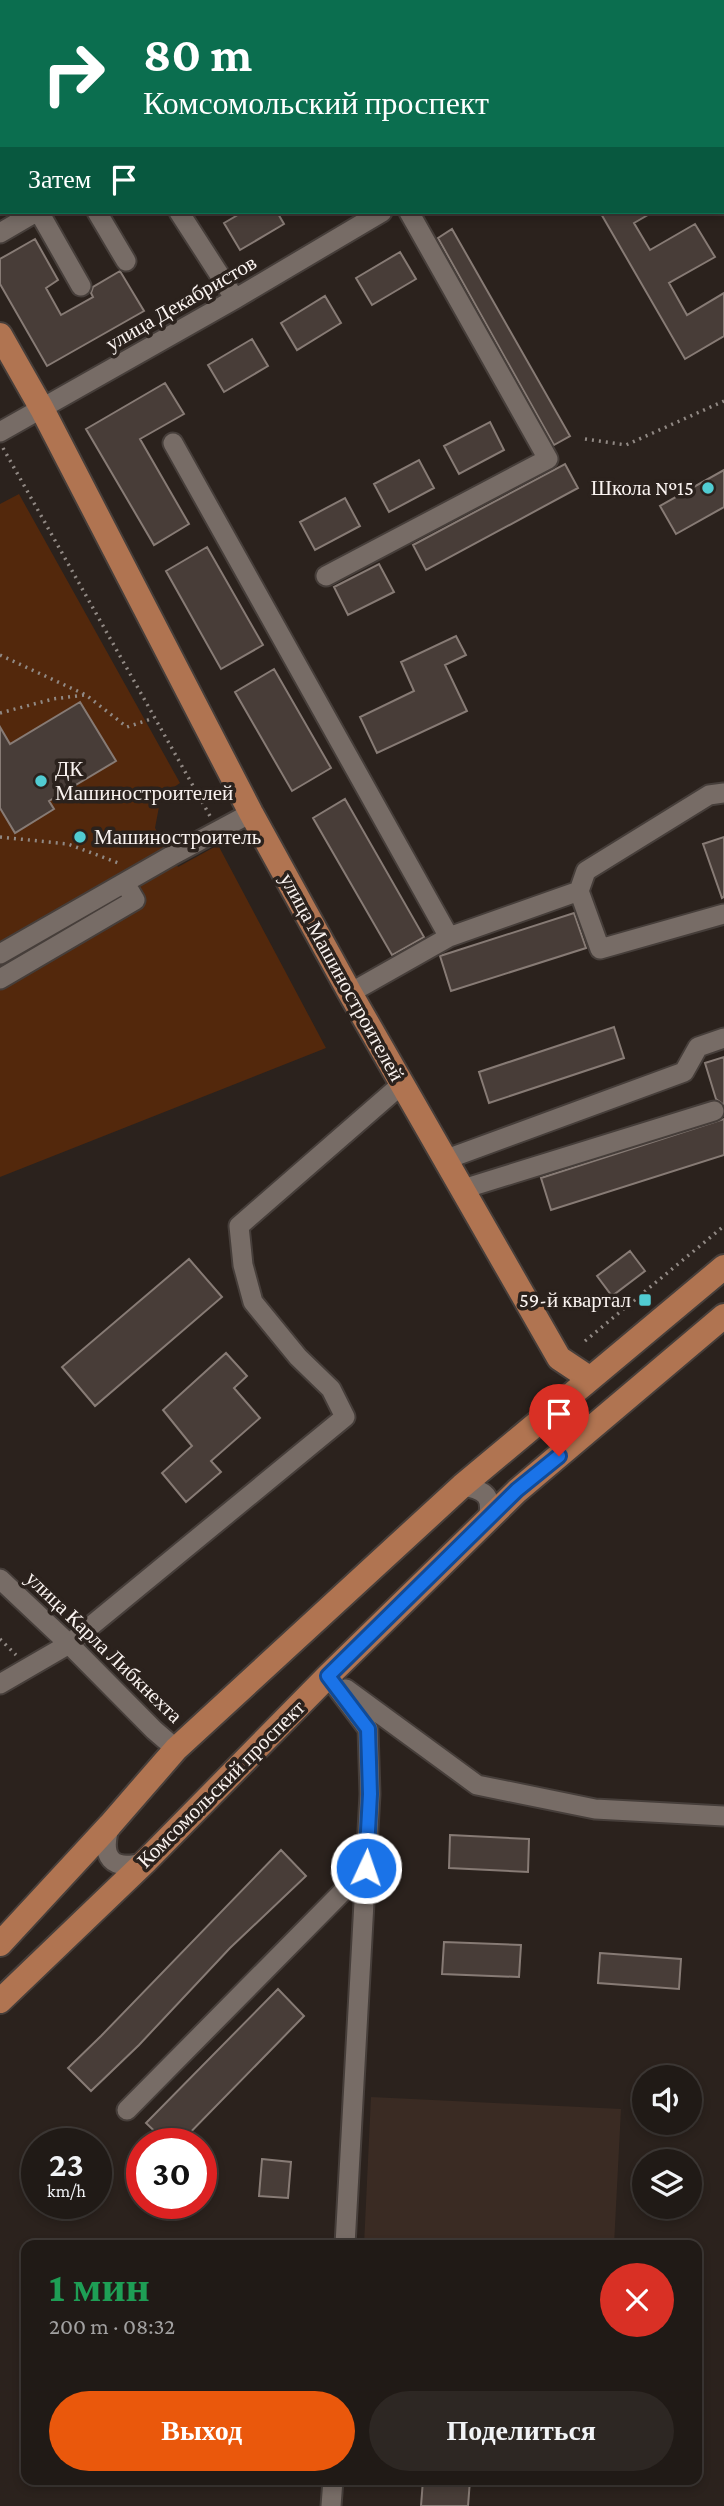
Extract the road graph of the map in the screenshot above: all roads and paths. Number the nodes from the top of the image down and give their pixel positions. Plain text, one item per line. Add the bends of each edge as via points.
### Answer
1 (34, 214) edge
2 (39, 214) edge
3 (98, 214) edge
4 (180, 214) edge
5 (379, 214) edge
6 (411, 214) edge
7 (0, 233) edge
8 (126, 261) dead end
9 (81, 286) dead end
10 (235, 299) junction
11 (0, 335) edge
12 (724, 401) edge
13 (42, 409) junction
14 (0, 432) edge
15 (585, 439) dead end
16 (0, 443) edge
17 (173, 443) dead end
18 (326, 576) dead end
19 (0, 655) edge
20 (86, 695) junction
21 (0, 713) edge
22 (155, 718) junction
23 (724, 793) edge
24 (251, 813) junction
25 (217, 830) junction
26 (0, 837) edge
27 (143, 872) junction
28 (125, 883) junction
29 (579, 891) junction
30 (724, 914) edge
31 (449, 937) junction
32 (0, 954) edge
33 (0, 979) edge
34 (350, 993) junction
35 (724, 1038) edge
36 (402, 1084) junction
37 (714, 1111) dead end
38 (447, 1159) junction
39 (463, 1189) junction
40 (724, 1226) edge
41 (724, 1267) edge
42 (724, 1316) edge
43 (585, 1341) dead end
44 (589, 1378) junction
45 (491, 1461) junction
46 (462, 1486) junction
47 (517, 1490) junction
48 (488, 1520) junction
49 (0, 1578) edge
50 (69, 1644) junction
51 (328, 1676) junction
52 (0, 1684) edge
53 (176, 1748) junction
54 (724, 1816) edge
55 (110, 1825) junction
56 (145, 1862) junction
57 (366, 1868) junction
58 (0, 1944) edge
59 (0, 2001) edge
60 (127, 2110) dead end
61 (345, 2240) edge
62 (332, 2485) edge
63 (331, 2506) edge

1 - 7 street
2 - 9 street
3 - 8 street
4 - 10 street
5 - 10 street, улица Декабристов
6 - 18 street via 548,458
10 - 13 street, улица Декабристов
11 - 13 main road, улица Машиностроителей
12 - 15 path via 626,445
13 - 14 street, улица Декабристов
13 - 24 main road, улица Машиностроителей
16 - 22 path
17 - 31 street
19 - 20 path
20 - 21 path
20 - 22 path via 127,727
22 - 25 path
23 - 29 street via 709,795 586,871
24 - 25 street
24 - 34 main road, улица Машиностроителей
25 - 27 street
26 - 27 path via 68,844
27 - 28 street
28 - 32 street
28 - 33 street via 135,900
29 - 30 street via 600,949
29 - 31 street
31 - 34 street
34 - 36 main road, улица Машиностроителей
35 - 38 street via 698,1047 684,1072
36 - 38 main road, улица Машиностроителей
36 - 50 street via 239,1226 253,1301 331,1389 345,1417
37 - 39 street
38 - 39 main road, улица Машиностроителей
39 - 44 main road, улица Машиностроителей via 559,1359
40 - 43 path
41 - 44 main road
42 - 47 main road, Комсомольский проспект
44 - 45 main road
45 - 46 main road
45 - 47 main road via 492,1485 505,1493
46 - 48 street via 487,1496 491,1505
46 - 53 main road
47 - 48 main road, Комсомольский проспект
48 - 51 main road, Комсомольский проспект
49 - 50 street, улица Карла Либкнехта
50 - 52 street
50 - 53 street, улица Карла Либкнехта
51 - 54 street via 477,1785 595,1809
51 - 56 main road, Комсомольский проспект
51 - 57 street via 368,1729
53 - 55 main road
55 - 56 street via 107,1854 116,1863 129,1866
55 - 58 main road
56 - 59 main road, Комсомольский проспект
57 - 60 street
57 - 61 street
62 - 63 street

